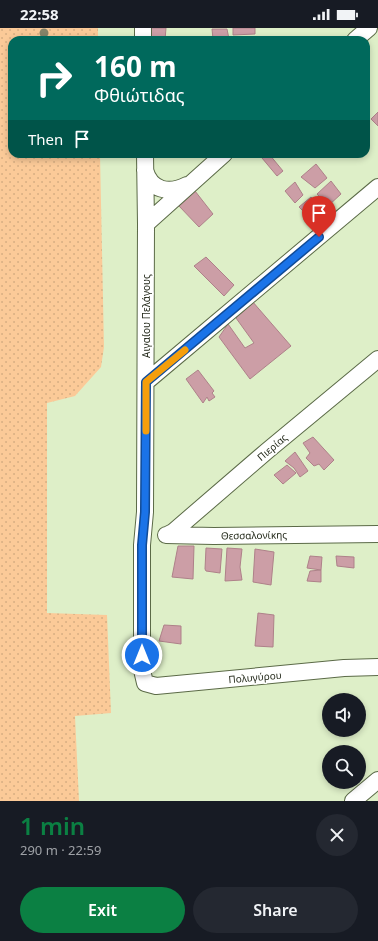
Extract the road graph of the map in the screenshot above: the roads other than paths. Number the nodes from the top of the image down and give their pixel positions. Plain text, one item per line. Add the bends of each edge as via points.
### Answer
1 (369, 28) edge
2 (360, 36) edge
3 (220, 158) edge
4 (145, 159) edge
5 (192, 183) junction
6 (377, 188) edge
7 (146, 224) junction
8 (378, 359) edge
9 (146, 382) junction
10 (145, 512) junction
11 (378, 534) edge
12 (167, 535) junction
13 (378, 668) edge
14 (142, 670) joint
15 (378, 780) edge
16 (353, 801) edge

1 - 2 street
3 - 5 street
4 - 5 street via 148,178 159,188 174,190
4 - 7 street, Αιγαίου Πελάγους
5 - 7 street
6 - 9 street
7 - 9 street, Αιγαίου Πελάγους
8 - 12 street, Πιερίας
9 - 10 street, Αιγαίου Πελάγους
10 - 12 street, Θεσσαλονίκης via 149,529 154,533
10 - 14 street, Αιγαίου Πελάγους via 142,545
11 - 12 street, Θεσσαλονίκης
13 - 14 street, Πολυγύρου via 344,668 156,686 145,683
15 - 16 street

